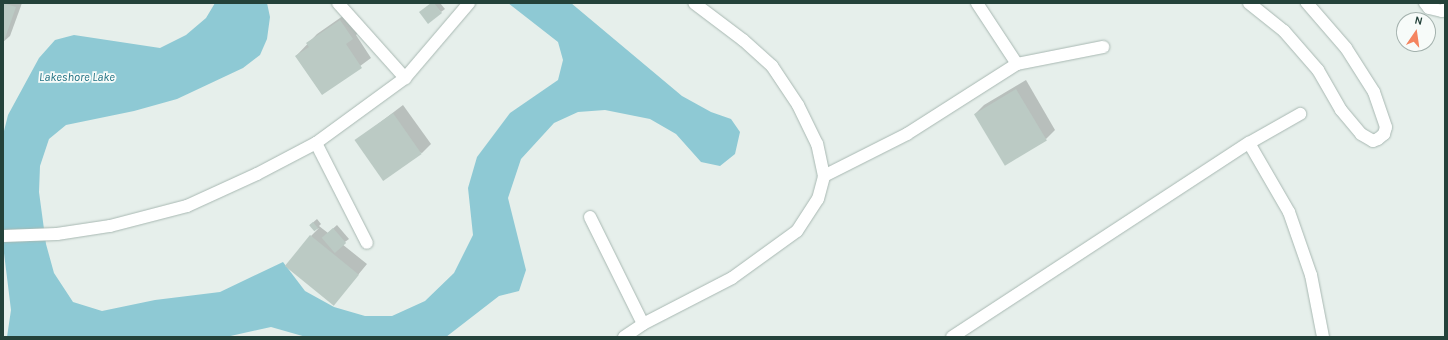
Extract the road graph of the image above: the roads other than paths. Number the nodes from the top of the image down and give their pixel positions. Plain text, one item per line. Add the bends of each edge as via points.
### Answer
1 (338, 3) edge
2 (469, 3) edge
3 (694, 3) edge
4 (977, 3) edge
5 (1249, 3) edge
6 (1307, 3) edge
7 (1425, 3) edge
8 (1445, 9) edge
9 (1104, 47) dead end
10 (1017, 64) junction
11 (404, 78) junction
12 (1300, 114) dead end
13 (316, 143) junction
14 (1249, 143) junction
15 (824, 176) junction
16 (590, 217) dead end
17 (3, 236) edge
18 (367, 243) dead end
19 (644, 324) junction
20 (624, 337) edge
21 (952, 337) edge
22 (1322, 337) edge

1 - 11 street
2 - 11 street
3 - 15 street via 743,40 772,66 798,105 817,144
4 - 10 street
5 - 6 street via 1284,31 1318,70 1341,110 1362,134 1373,141 1378,139 1384,134 1386,127 1374,92 1346,48
7 - 8 street via 1429,8
9 - 10 street
10 - 15 street via 907,134
11 - 13 street
12 - 14 street
13 - 17 street via 187,206 110,226 57,234
13 - 18 street
14 - 21 street
14 - 22 street via 1289,212 1311,275
15 - 19 street via 818,199 797,231 732,278
16 - 19 street
19 - 20 street

